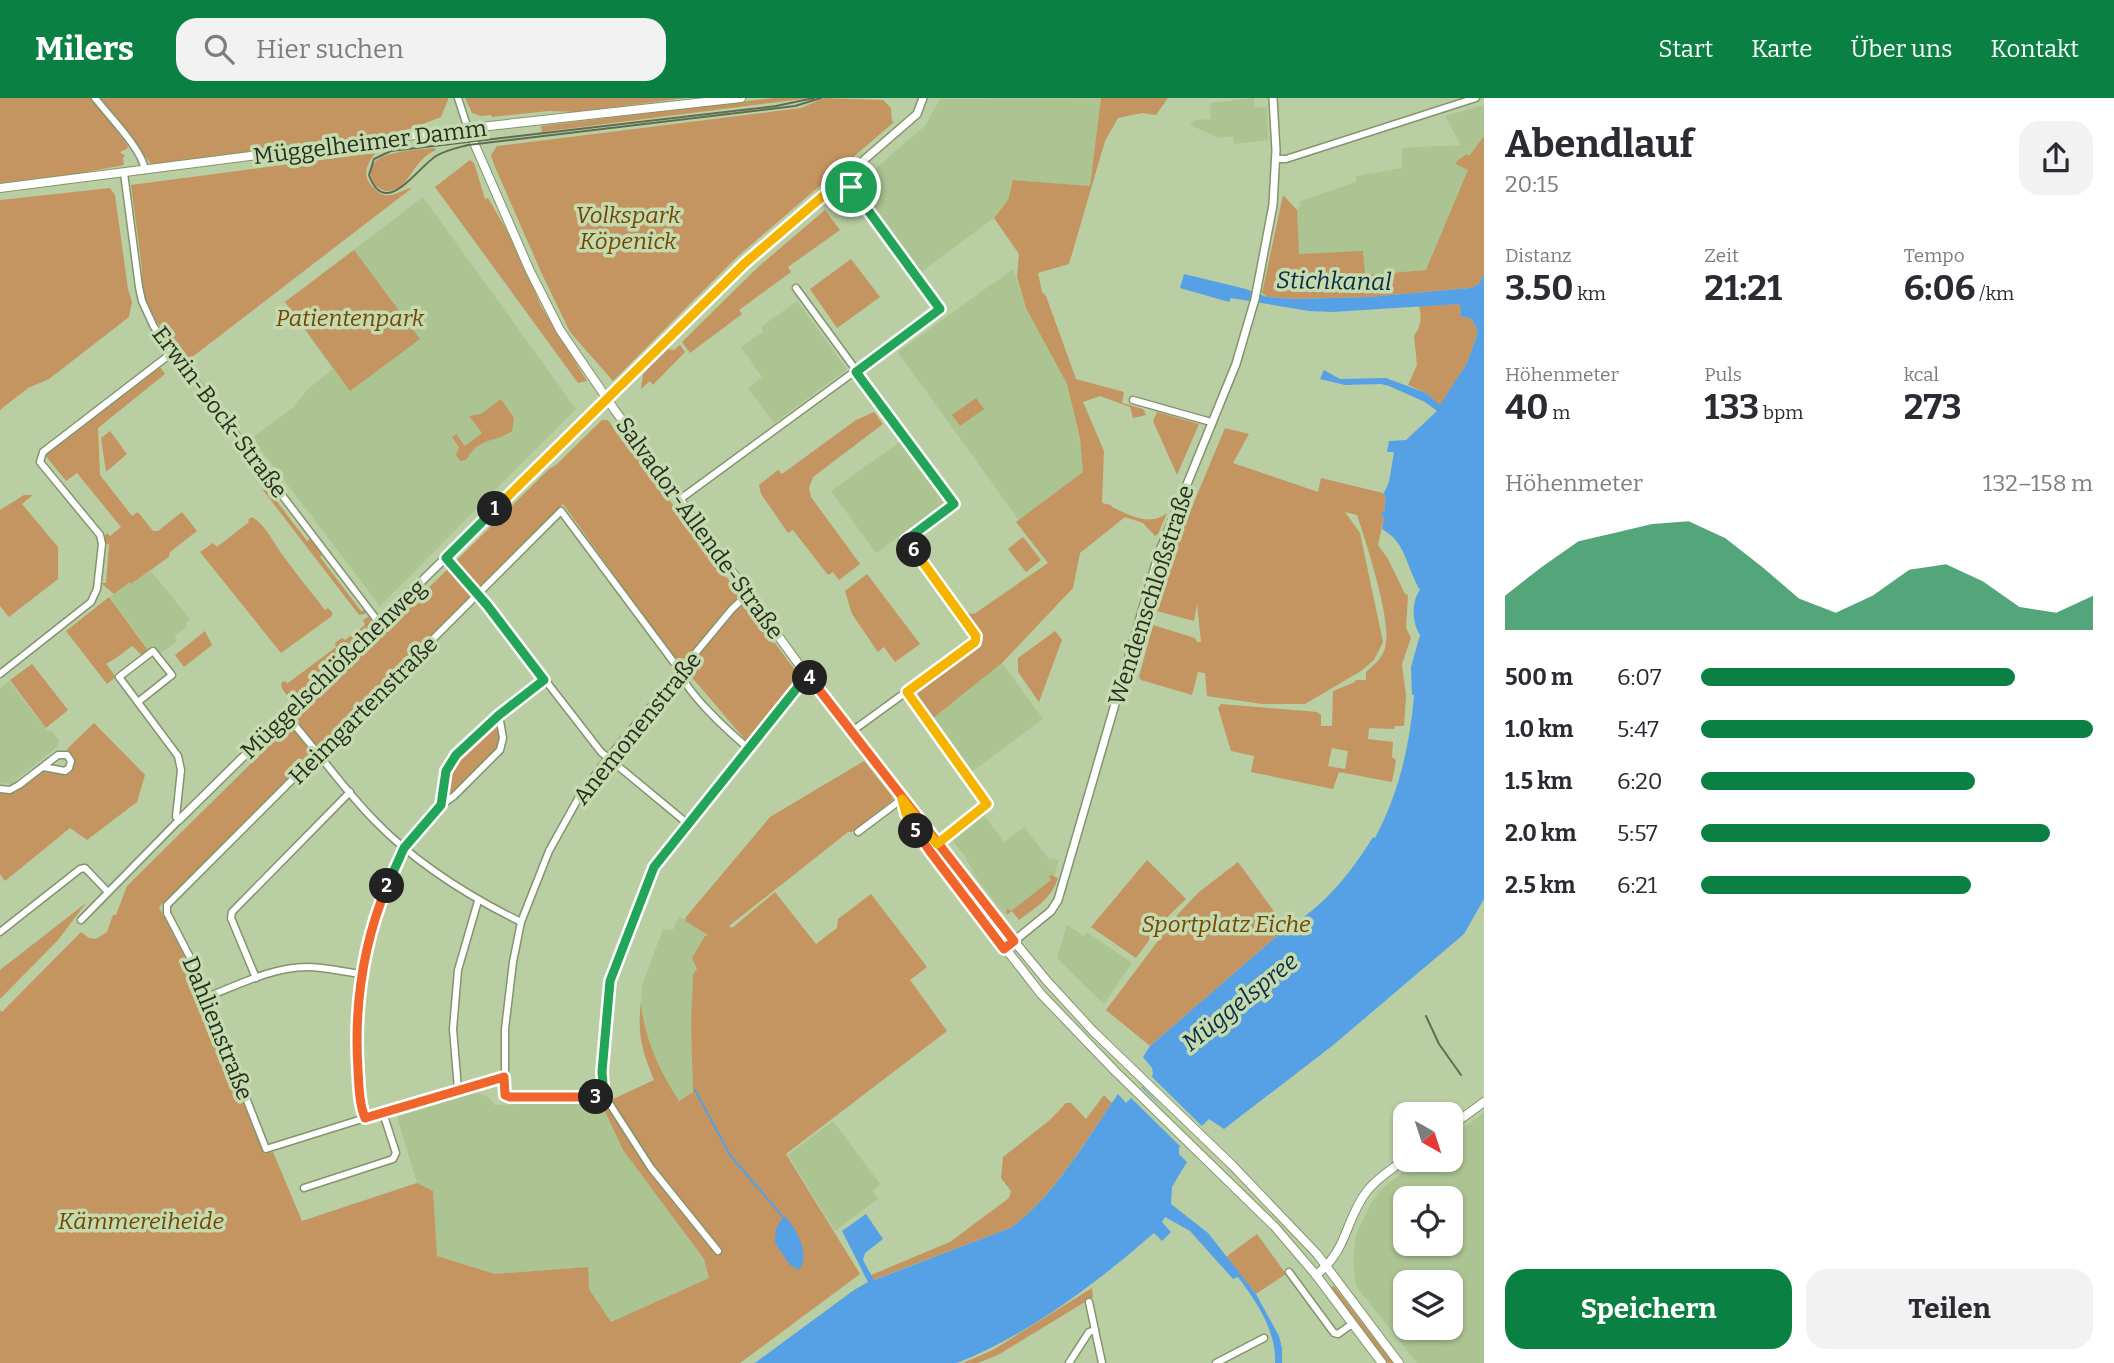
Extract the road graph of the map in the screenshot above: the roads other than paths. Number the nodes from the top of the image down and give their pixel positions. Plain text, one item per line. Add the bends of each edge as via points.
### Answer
1 (95, 98) edge
2 (458, 98) edge
3 (741, 98) edge
4 (923, 98) edge
5 (1273, 98) edge
6 (1476, 98) edge
7 (468, 129) junction
8 (1276, 159) junction
9 (145, 170) junction
10 (124, 173) junction
11 (844, 178) junction
12 (0, 188) edge
13 (796, 288) dead end
14 (173, 352) junction
15 (856, 372) junction
16 (608, 400) junction
17 (1133, 400) dead end
18 (1211, 422) junction
19 (679, 500) junction
20 (446, 558) junction
21 (478, 594) junction
22 (748, 594) junction
23 (380, 624) junction
24 (680, 672) junction
25 (0, 674) edge
26 (808, 677) junction
27 (544, 680) junction
28 (907, 692) junction
29 (138, 702) junction
30 (286, 715) junction
31 (499, 715) junction
32 (851, 732) junction
33 (748, 748) junction
34 (320, 753) junction
35 (608, 759) junction
36 (43, 767) dead end
37 (0, 789) edge
38 (350, 792) junction
39 (902, 799) junction
40 (441, 805) junction
41 (180, 820) junction
42 (688, 824) junction
43 (858, 832) dead end
44 (937, 844) junction
45 (404, 848) junction
46 (108, 892) junction
47 (478, 901) junction
48 (166, 909) joint
49 (81, 920) dead end
50 (521, 922) junction
51 (0, 932) edge
52 (1014, 941) junction
53 (1004, 949) junction
54 (362, 974) junction
55 (256, 978) junction
56 (207, 997) junction
57 (504, 1077) junction
58 (458, 1089) junction
59 (604, 1095) junction
60 (1484, 1102) edge
61 (383, 1113) junction
62 (1463, 1117) edge
63 (365, 1118) junction
64 (1393, 1168) edge
65 (304, 1188) dead end
66 (718, 1251) dead end
67 (1328, 1266) junction
68 (1289, 1272) dead end
69 (1316, 1275) junction
70 (1088, 1302) dead end
71 (1352, 1324) junction
72 (1095, 1330) junction
73 (1264, 1338) dead end
74 (1069, 1363) edge
75 (1102, 1363) edge
76 (1216, 1363) edge
77 (1382, 1363) edge
78 (1399, 1363) edge

1 - 9 street via 134,148
2 - 7 street
3 - 7 main road, Müggelheimer Damm
4 - 11 street, Müggelschlößchenweg via 917,114
5 - 8 street, Wendenschloßstraße
6 - 8 street
7 - 9 main road, Müggelheimer Damm
7 - 16 main road, Salvador-Allende-Straße via 560,330
8 - 18 street, Wendenschloßstraße via 1275,189 1251,315
9 - 10 main road, Müggelheimer Damm
10 - 12 main road, Müggelheimer Damm
10 - 14 street, Erwin-Bock-Straße via 142,301
11 - 15 street via 940,309
11 - 16 street, Müggelschlößchenweg via 745,263
13 - 15 street
14 - 23 street, Erwin-Bock-Straße
14 - 25 street via 43,452 40,462 100,535 97,590 86,608
15 - 19 street
15 - 28 street via 954,504 906,540 976,636 975,642
16 - 19 main road, Salvador-Allende-Straße
16 - 20 street, Müggelschlößchenweg
17 - 18 street
18 - 52 street, Wendenschloßstraße via 1159,553 1058,900
19 - 22 main road, Salvador-Allende-Straße
20 - 21 street
20 - 23 street, Müggelschlößchenweg
21 - 24 street, Heimgartenstraße via 561,511
21 - 27 street
21 - 34 street, Heimgartenstraße
22 - 24 street, Anemonenstraße
22 - 26 main road, Salvador-Allende-Straße
23 - 30 street, Müggelschlößchenweg
24 - 33 street via 708,709
24 - 35 street, Anemonenstraße
26 - 32 main road, Salvador-Allende-Straße
26 - 33 street
27 - 31 street
27 - 35 street
28 - 32 street
28 - 44 street via 987,804
29 - 29 street via 172,675 153,650 119,677
29 - 41 street via 178,756 176,817
30 - 34 street
30 - 41 street, Müggelschlößchenweg
31 - 40 street via 456,755 446,771
31 - 40 street via 502,746
32 - 39 main road, Salvador-Allende-Straße
33 - 42 street
34 - 38 street
34 - 48 street, Heimgartenstraße
35 - 42 street
35 - 50 street, Anemonenstraße via 556,836
36 - 37 street via 16,788
38 - 45 street
38 - 55 street via 232,912
39 - 43 street
39 - 44 main road, Salvador-Allende-Straße
39 - 53 main road, Salvador-Allende-Straße via 929,850
40 - 45 street
41 - 46 street, Müggelschlößchenweg
42 - 59 street via 654,867 610,981
44 - 52 main road, Salvador-Allende-Straße
45 - 47 street
45 - 54 street via 379,906
46 - 49 street, Müggelschlößchenweg
46 - 51 street via 85,868 80,869
47 - 50 street
47 - 58 street via 462,953 456,995 453,1029
48 - 56 street, Dahlienstraße
50 - 57 street, Anemonenstraße via 507,1004
52 - 53 main road, Wendenschloßstraße
52 - 67 main road, Salvador-Allende-Straße via 1061,996
53 - 69 main road, Salvador-Allende-Straße via 1041,994 1256,1207
54 - 55 street via 307,967
54 - 63 street via 355,1034
55 - 56 street
56 - 63 street, Dahlienstraße via 266,1149
57 - 58 street
57 - 59 street via 505,1095 510,1097
58 - 61 street
59 - 66 street via 652,1168
60 - 62 main road
61 - 63 street
61 - 65 street via 396,1153 393,1159
64 - 67 main road via 1367,1190
67 - 69 main road
67 - 78 main road
68 - 71 street via 1334,1333
69 - 71 main road
70 - 72 street
71 - 77 main road
72 - 74 street
72 - 75 street
73 - 76 street

